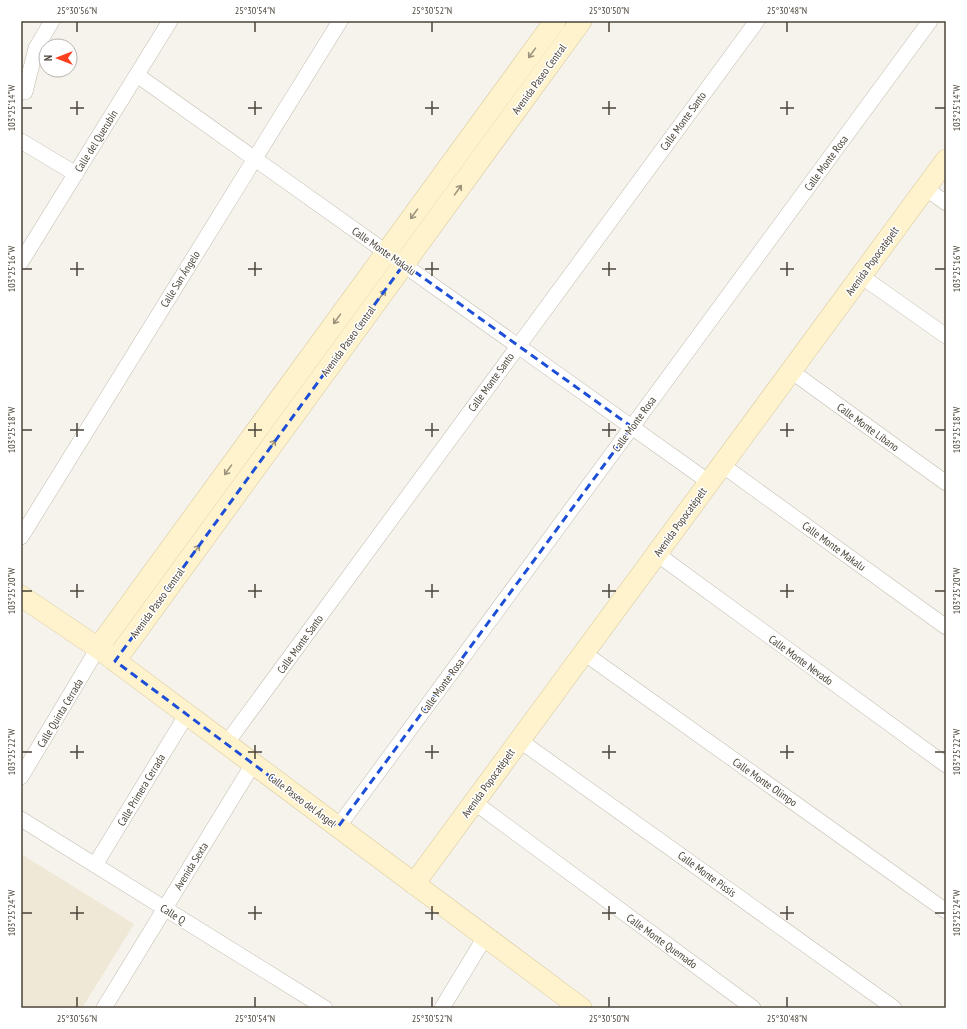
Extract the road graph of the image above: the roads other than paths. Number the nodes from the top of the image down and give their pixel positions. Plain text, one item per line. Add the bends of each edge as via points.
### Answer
1 (52, 21) edge
2 (170, 21) edge
3 (340, 21) edge
4 (555, 21) edge
5 (581, 21) edge
6 (757, 21) edge
7 (930, 21) edge
8 (137, 75) junction
9 (25, 92) dead end
10 (21, 141) edge
11 (255, 158) junction
12 (946, 160) edge
13 (76, 174) junction
14 (925, 188) junction
15 (946, 203) edge
16 (386, 252) junction
17 (21, 262) edge
18 (404, 264) junction
19 (861, 276) junction
20 (946, 336) edge
21 (518, 346) junction
22 (791, 371) junction
23 (632, 427) junction
24 (722, 465) junction
25 (709, 482) junction
26 (946, 483) edge
27 (21, 537) edge
28 (657, 554) junction
29 (21, 596) edge
30 (946, 627) edge
31 (98, 648) junction
32 (584, 653) junction
33 (115, 661) junction
34 (187, 714) junction
35 (519, 740) junction
36 (226, 744) junction
37 (253, 764) junction
38 (946, 765) edge
39 (21, 777) edge
40 (474, 802) junction
41 (21, 819) edge
42 (338, 827) junction
43 (95, 865) junction
44 (414, 884) junction
45 (165, 908) junction
46 (946, 911) edge
47 (486, 937) junction
48 (104, 1008) edge
49 (326, 1008) edge
50 (442, 1008) edge
51 (581, 1008) edge
52 (753, 1008) edge
53 (894, 1008) edge

1 - 9 street via 36,48
2 - 8 street, Calle del Querubín
3 - 11 street, Calle San Ángelo
4 -> 16 street, Avenida Paseo Central
18 -> 5 street, Avenida Paseo Central
6 - 21 street, Calle Monte Santo
7 - 23 street, Calle Monte Rosa
8 - 11 street, Calle Monte Makalu
8 - 13 street, Calle del Querubín
10 - 13 street
11 - 16 street, Calle Monte Makalu
11 - 27 street, Calle San Ángelo
12 - 14 street, Avenida Popocatépelt
13 - 17 street, Calle del Querubín
14 - 15 street
14 - 19 street, Avenida Popocatépelt
16 - 18 street, Calle Monte Makalu
16 -> 31 street, Avenida Paseo Central
18 - 21 street, Calle Monte Makalu
33 -> 18 street, Avenida Paseo Central
19 - 20 street
19 - 22 street, Avenida Popocatépelt
21 - 23 street, Calle Monte Makalu
21 - 36 street, Calle Monte Santo
22 - 24 street, Avenida Popocatépelt
22 - 26 street, Calle Monte Líbano
23 - 25 street, Calle Monte Makalu
23 - 42 street, Calle Monte Rosa
24 - 25 street, Avenida Popocatépelt
24 - 30 street, Calle Monte Makalu
25 - 28 street, Avenida Popocatépelt
28 - 32 street, Avenida Popocatépelt
28 - 38 street, Calle Monte Nevado
29 - 31 street, Calle Paseo del Ángel
31 - 33 street, Calle Paseo del Ángel
31 - 39 street, Calle Quinta Cerrada
32 - 35 street, Avenida Popocatépelt
32 - 46 street, Calle Monte Olimpo
33 - 34 street, Calle Paseo del Ángel
34 - 36 street, Calle Paseo del Ángel
34 - 43 street, Calle Primera Cerrada
35 - 40 street, Avenida Popocatépelt
35 - 53 street, Calle Monte Pissis
36 - 37 street, Calle Paseo del Ángel
37 - 42 street, Calle Paseo del Ángel
37 - 45 street, Avenida Sexta
40 - 44 street, Avenida Popocatépelt
40 - 52 street, Calle Monte Quemado
41 - 43 street, Calle Q
42 - 44 street, Calle Paseo del Ángel
43 - 45 street, Calle Q
44 - 47 street, Calle Paseo del Ángel
45 - 48 street, Avenida Sexta
45 - 49 street, Calle Q
47 - 50 street
47 - 51 street, Calle Paseo del Ángel

